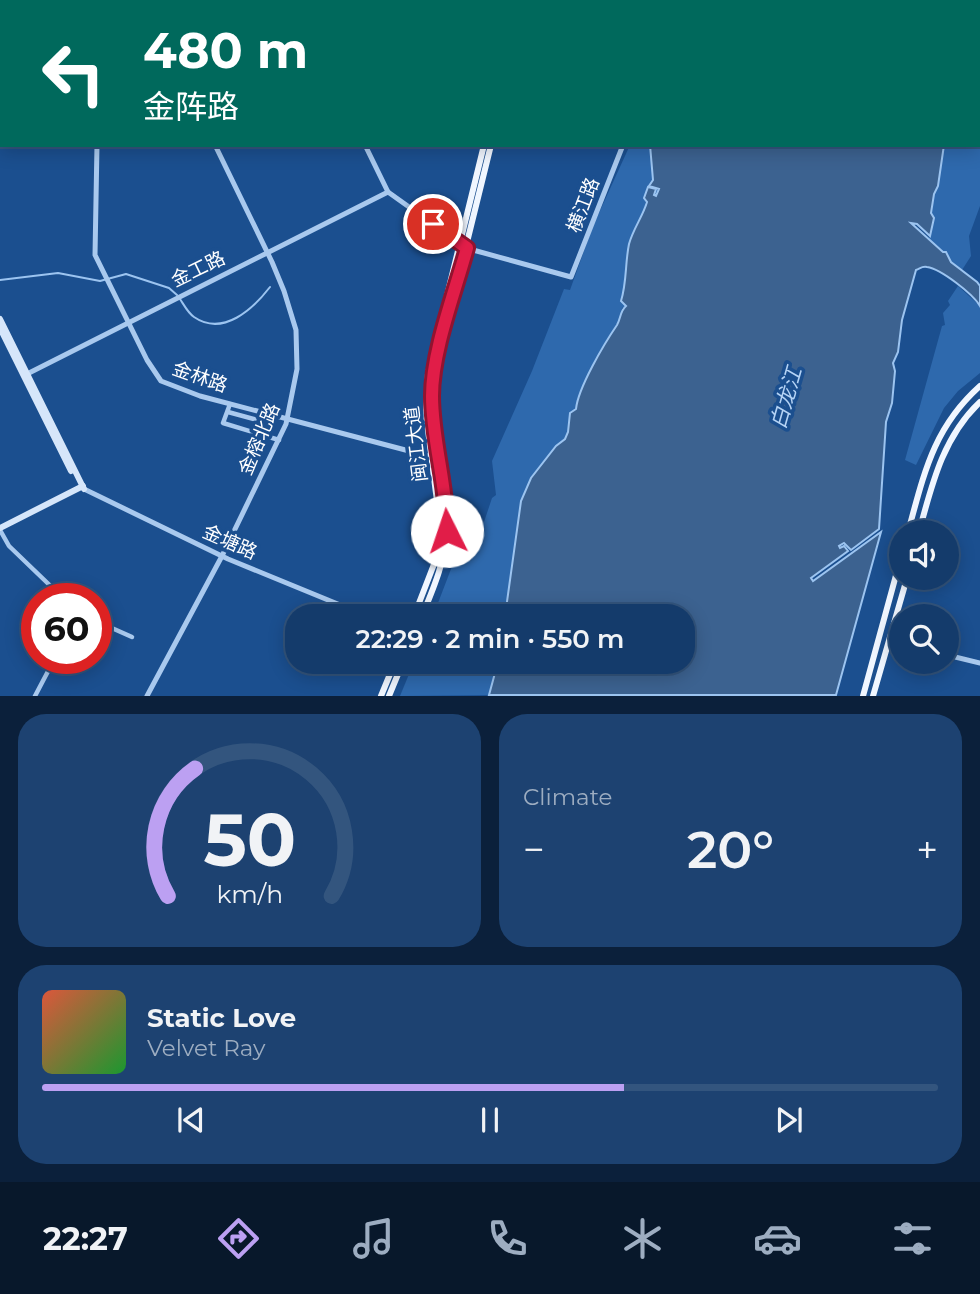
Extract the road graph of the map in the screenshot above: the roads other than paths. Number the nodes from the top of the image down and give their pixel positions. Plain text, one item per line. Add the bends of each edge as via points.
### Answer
1 (97, 147) edge
2 (216, 147) edge
3 (366, 147) edge
4 (484, 147) edge
5 (490, 147) edge
6 (622, 147) edge
7 (388, 191) junction
8 (464, 246) junction
9 (268, 253) junction
10 (0, 319) edge
11 (128, 323) junction
12 (0, 328) edge
13 (25, 375) junction
14 (980, 386) edge
15 (980, 402) edge
16 (230, 404) junction
17 (961, 405) junction
18 (228, 412) junction
19 (965, 416) junction
20 (288, 420) junction
21 (268, 436) junction
22 (279, 440) junction
23 (432, 457) junction
24 (82, 486) junction
25 (912, 520) edge
26 (922, 520) edge
27 (0, 527) edge
28 (222, 556) junction
29 (48, 583) edge
30 (892, 590) edge
31 (338, 604) edge
32 (419, 604) edge
33 (427, 604) edge
34 (112, 629) edge
35 (132, 638) dead end
36 (889, 641) edge
37 (959, 658) edge
38 (980, 663) edge
39 (46, 674) edge
40 (390, 674) edge
41 (398, 674) edge
42 (34, 695) edge
43 (148, 695) edge
44 (381, 695) edge
45 (389, 695) edge
46 (863, 695) edge
47 (873, 695) edge

1 - 11 street, 金林路 via 94,252
2 - 9 street, 金榕北路
3 - 7 street
4 - 8 main road, 闽江大道
5 - 8 main road, 闽江大道
6 - 8 street, 横江路 via 571,277
7 - 8 street
7 - 9 street, 金工路
8 - 23 main road, 闽江大道 via 427,379
8 - 33 main road, 闽江大道 via 434,376 433,407 447,531 442,564
9 - 11 street, 金工路
9 - 20 street, 金榕北路 via 296,330 297,369
10 - 13 main road
11 - 13 street, 金工路
11 - 16 street, 金林路 via 161,381
12 - 13 main road
13 - 24 main road
14 - 17 main road
15 - 19 main road
16 - 18 street
16 - 20 street, 金林路
17 - 19 main road via 959,414
17 - 25 main road via 937,441
18 - 21 street via 272,424
18 - 21 street via 223,423
19 - 26 main road via 932,482
20 - 22 street, 金榕北路
20 - 23 street, 金林路
21 - 22 street
22 - 28 street, 金榕北路
23 - 32 main road, 闽江大道 via 439,541
24 - 27 main road
24 - 28 street, 金塘路
27 - 29 street via 9,546
28 - 31 street, 金塘路
28 - 43 street, 金榕北路
30 - 46 main road
34 - 35 street
36 - 47 main road
37 - 38 street
39 - 42 street
40 - 44 main road
41 - 45 main road

